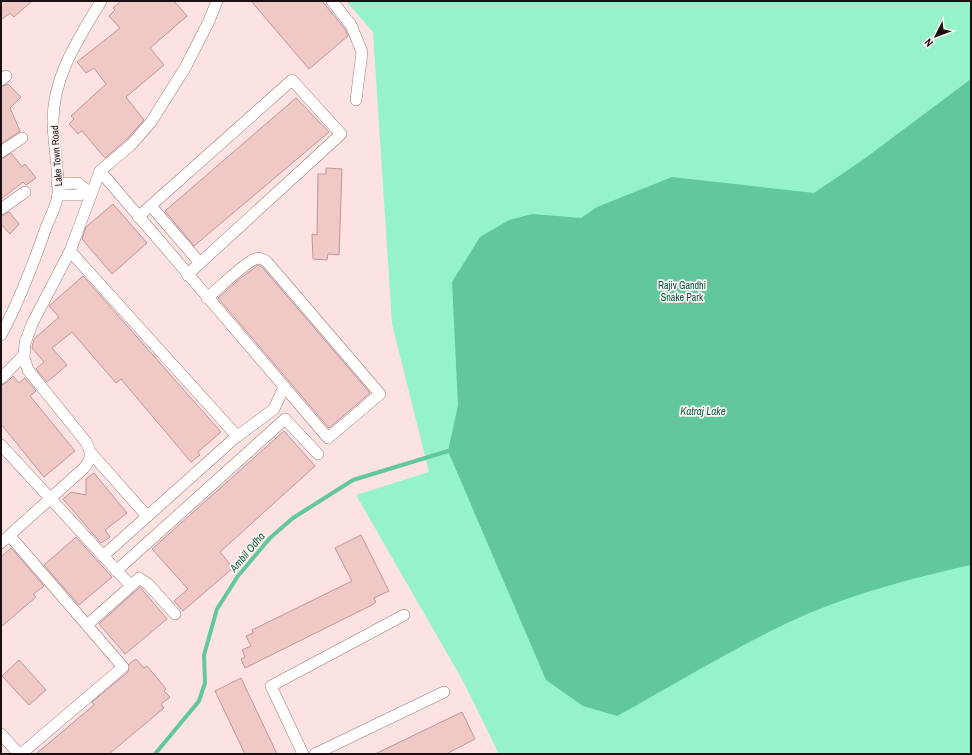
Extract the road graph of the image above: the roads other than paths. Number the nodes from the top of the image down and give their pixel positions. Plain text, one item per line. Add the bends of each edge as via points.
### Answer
1 (101, 1) edge
2 (217, 1) edge
3 (332, 1) edge
4 (356, 100) dead end
5 (22, 138) dead end
6 (1, 152) edge
7 (100, 171) junction
8 (57, 184) junction
9 (88, 189) junction
10 (25, 192) dead end
11 (58, 195) junction
12 (151, 206) junction
13 (1, 209) edge
14 (138, 217) junction
15 (70, 250) junction
16 (200, 263) junction
17 (187, 275) junction
18 (207, 298) junction
19 (1, 335) edge
20 (24, 355) junction
21 (1, 378) edge
22 (284, 387) junction
23 (235, 438) junction
24 (1, 444) edge
25 (91, 453) junction
26 (318, 454) dead end
27 (50, 498) junction
28 (147, 516) junction
29 (10, 536) junction
30 (1, 544) edge
31 (103, 556) junction
32 (116, 570) junction
33 (131, 586) junction
34 (175, 614) dead end
35 (404, 615) dead end
36 (87, 625) junction
37 (444, 692) dead end
38 (1, 734) edge
39 (20, 754) edge
40 (303, 754) edge
41 (315, 754) edge

1 - 8 street, Lake Town Road via 69,55 59,78 53,123
2 - 7 street via 185,68 152,122
3 - 4 street via 351,25 362,52
5 - 6 street
7 - 9 street
7 - 14 street
8 - 9 street via 78,183
8 - 11 street, Lake Town Road
9 - 11 street via 80,195
9 - 15 street
10 - 13 street
11 - 19 street, Lake Town Road via 26,282
12 - 14 street
12 - 16 street
12 - 16 street via 292,80 341,134
14 - 17 street
15 - 20 street via 32,324 25,343
15 - 23 street via 237,436
16 - 17 street
17 - 18 street
18 - 22 street
18 - 22 street via 248,264 261,258 380,394 328,438
20 - 21 street
20 - 25 street via 28,370 86,442
22 - 23 street via 274,409
23 - 28 street
24 - 27 street
25 - 27 street via 90,460 84,468
25 - 28 street
26 - 32 street via 285,418
27 - 29 street
27 - 31 street
28 - 31 street
29 - 30 street
29 - 36 street
31 - 32 street
32 - 33 street
33 - 34 street via 139,578 148,584
33 - 36 street
35 - 40 street via 271,686
36 - 39 street via 123,667
37 - 41 street
38 - 39 street

